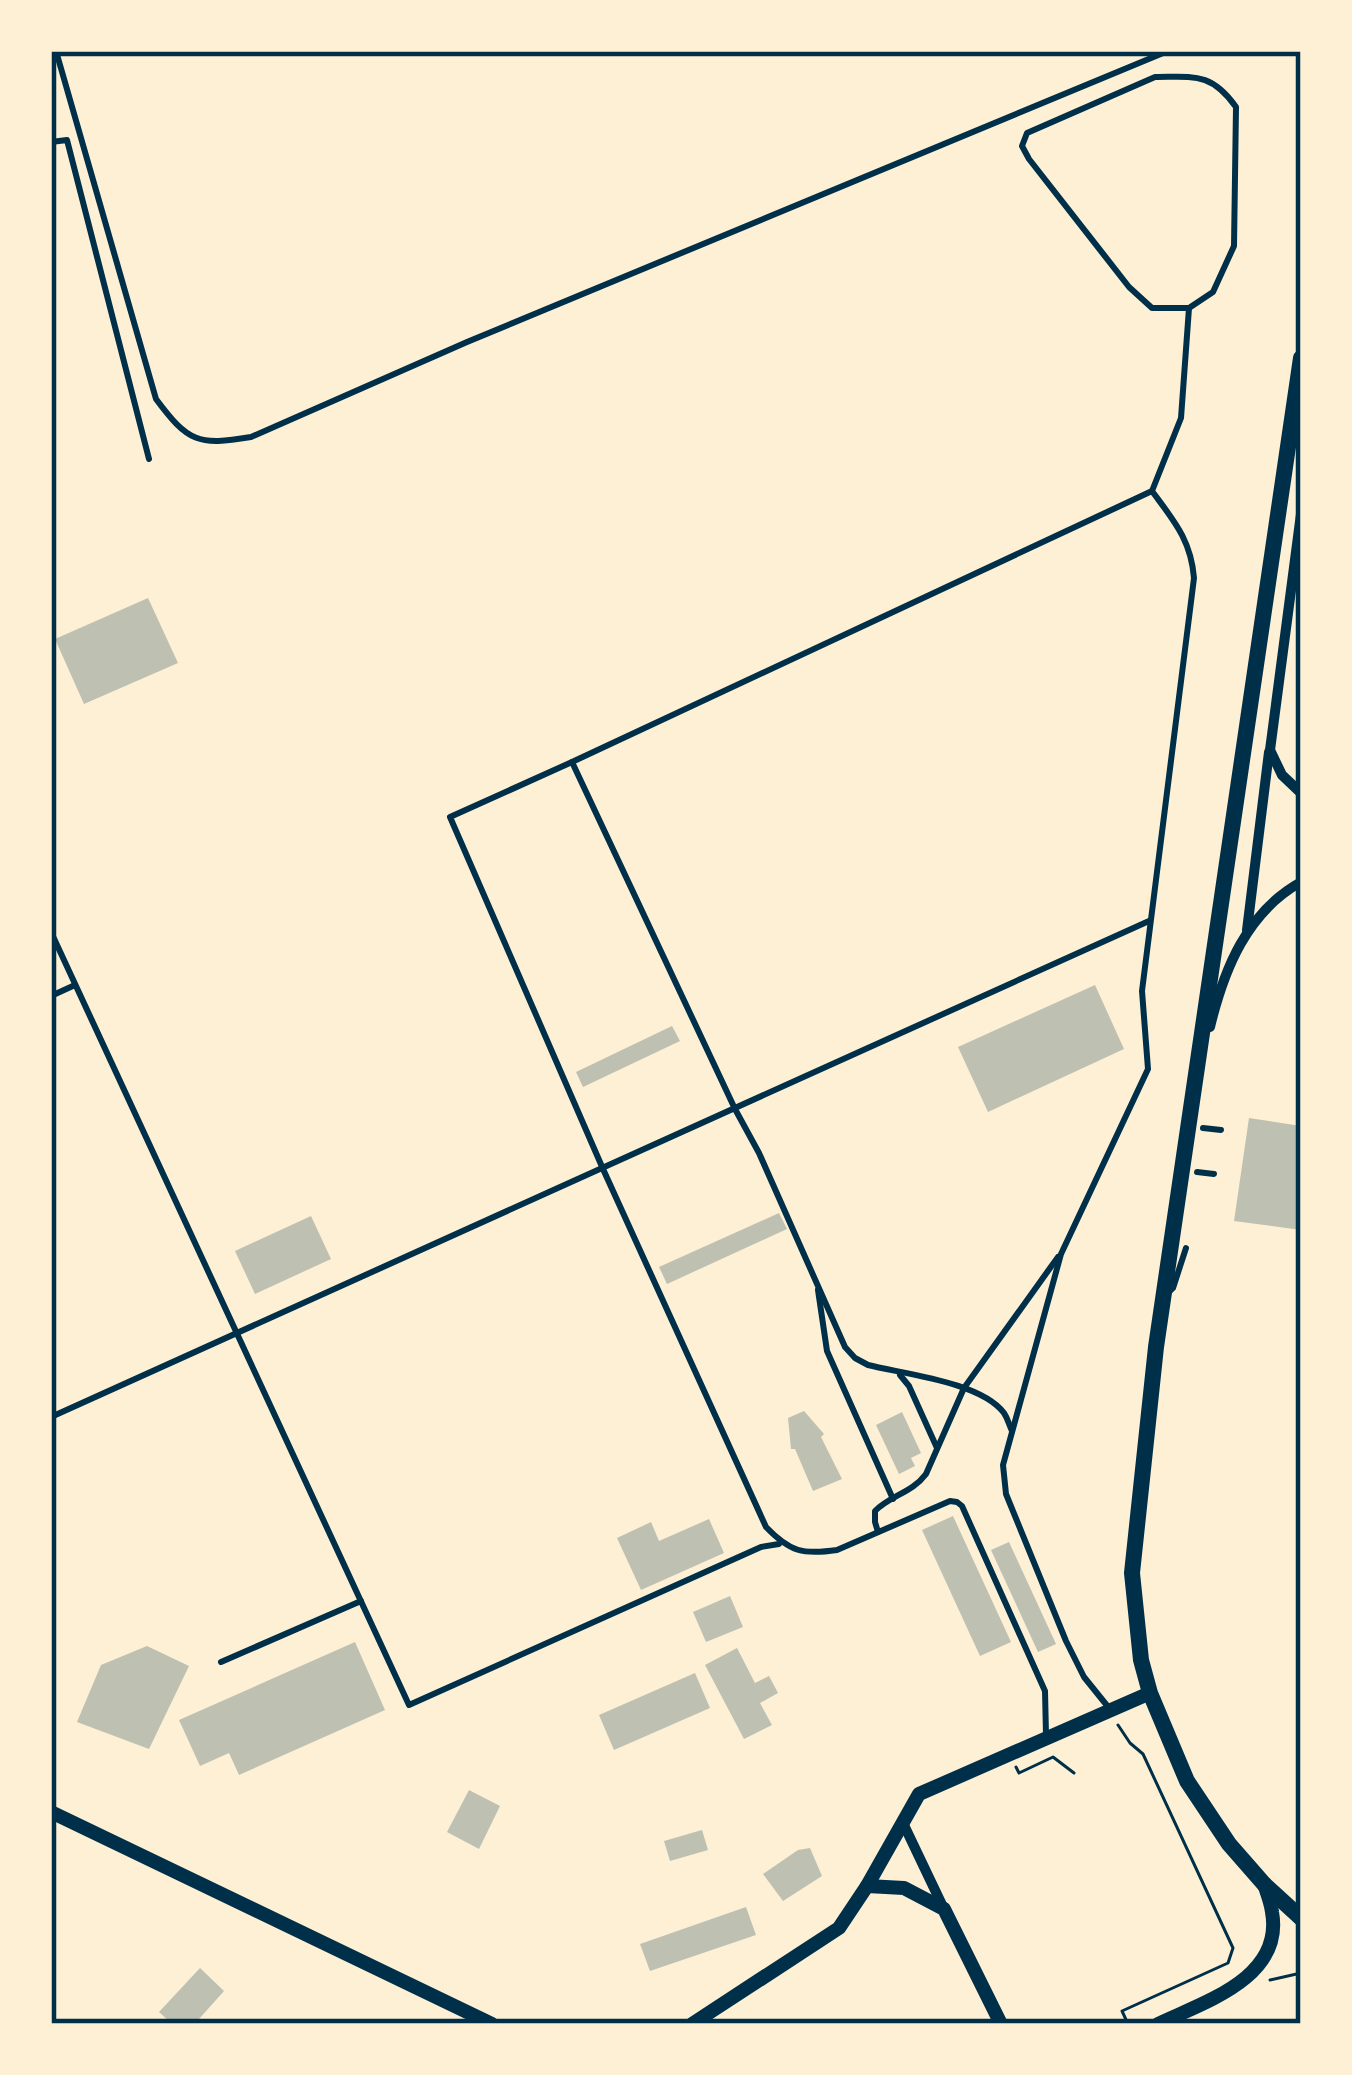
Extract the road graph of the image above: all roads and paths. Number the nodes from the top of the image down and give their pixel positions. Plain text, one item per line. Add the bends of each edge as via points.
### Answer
1 (56, 51) edge
2 (1168, 51) edge
3 (51, 142) edge
4 (1189, 308) junction
5 (1301, 358) edge
6 (149, 459) dead end
7 (1152, 491) junction
8 (1301, 514) edge
9 (1298, 563) edge
10 (1270, 750) junction
11 (572, 762) junction
12 (1301, 793) edge
13 (1301, 882) edge
14 (1149, 921) junction
15 (51, 932) edge
16 (1246, 933) junction
17 (75, 984) junction
18 (51, 996) edge
19 (1196, 1073) junction
20 (735, 1109) junction
21 (1203, 1128) dead end
22 (1220, 1130) dead end
23 (603, 1168) junction
24 (1197, 1172) dead end
25 (1214, 1174) dead end
26 (1186, 1248) dead end
27 (1060, 1254) junction
28 (817, 1280) junction
29 (1163, 1298) junction
30 (238, 1332) junction
31 (898, 1372) junction
32 (964, 1388) junction
33 (51, 1417) edge
34 (1012, 1431) junction
35 (938, 1448) junction
36 (893, 1499) junction
37 (878, 1532) junction
38 (782, 1543) junction
39 (361, 1600) junction
40 (221, 1662) dead end
41 (1150, 1693) junction
42 (1111, 1710) junction
43 (1046, 1739) junction
44 (1010, 1754) junction
45 (1074, 1773) dead end
46 (51, 1812) edge
47 (903, 1823) junction
48 (1264, 1884) junction
49 (867, 1886) junction
50 (944, 1909) junction
51 (1301, 1918) edge
52 (492, 2024) edge
53 (692, 2024) edge
54 (1001, 2024) edge
55 (1128, 2024) edge
56 (1158, 2024) edge

1 - 2 lane via 156,399 177,427 212,443 250,437
3 - 6 lane via 67,140
4 - 4 lane via 1152,308 1129,287 1029,159 1027,133 1155,76 1198,76 1223,88 1236,107 1234,246 1213,292
4 - 7 lane via 1181,418
5 - 19 main road
7 - 11 lane
7 - 14 lane via 1186,539 1194,578
8 - 9 street
9 - 10 street
10 - 12 street
10 - 16 street
11 - 20 lane
11 - 23 lane via 450,817
13 - 16 street
14 - 20 lane
14 - 27 lane via 1142,991 1148,1069
15 - 17 lane
16 - 19 street
17 - 18 lane
17 - 30 lane
19 - 29 main road
20 - 23 lane
20 - 28 lane
21 - 22 lane
23 - 30 lane
23 - 38 lane via 766,1527
24 - 25 lane
26 - 29 lane
27 - 32 lane
27 - 34 lane
28 - 31 lane via 845,1347 868,1365
28 - 36 lane via 827,1352
29 - 41 main road via 1132,1573
30 - 33 lane
30 - 39 lane
31 - 32 lane
31 - 35 lane
32 - 34 lane via 1004,1413
32 - 35 lane
34 - 42 lane via 1006,1494 1066,1641
35 - 36 lane via 917,1486
36 - 37 lane via 875,1511
37 - 38 lane via 818,1553
37 - 43 lane via 950,1502 962,1506 1046,1691
38 - 39 lane via 409,1705
39 - 40 lane
41 - 42 street
41 - 48 main road via 1187,1781
42 - 43 street
42 - 55 path via 1143,1754 1233,1948 1228,1963 1122,2011
43 - 44 street
44 - 45 path via 1019,1773 1053,1757
44 - 47 street via 919,1794
46 - 52 street
47 - 49 street
47 - 50 street
48 - 51 main road
48 - 56 street via 1273,1914 1265,1956 1233,1988
49 - 50 street via 904,1888
49 - 53 street via 839,1928
50 - 54 street

